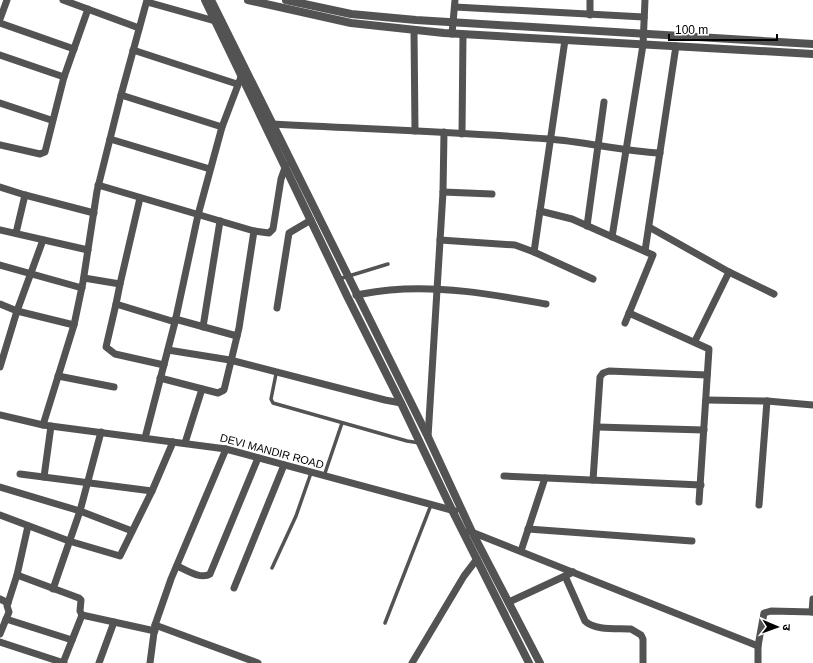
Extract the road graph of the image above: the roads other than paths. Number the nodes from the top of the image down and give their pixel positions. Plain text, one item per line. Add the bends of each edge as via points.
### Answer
1 (7, 0) edge
2 (63, 0) edge
3 (204, 0) edge
4 (211, 0) edge
5 (248, 0) edge
6 (286, 0) edge
7 (590, 0) edge
8 (645, 0) edge
9 (147, 1) edge
10 (455, 3) edge
11 (88, 9) junction
12 (590, 15) junction
13 (644, 17) junction
14 (0, 19) edge
15 (215, 21) junction
16 (0, 23) edge
17 (452, 23) junction
18 (139, 28) junction
19 (414, 30) junction
20 (452, 34) junction
21 (463, 34) junction
22 (643, 35) junction
23 (564, 40) junction
24 (813, 44) edge
25 (642, 45) junction
26 (676, 46) junction
27 (74, 49) junction
28 (133, 50) junction
29 (0, 54) edge
30 (813, 54) edge
31 (64, 77) junction
32 (239, 81) junction
33 (121, 95) junction
34 (604, 102) dead end
35 (0, 103) edge
36 (51, 120) junction
37 (273, 124) junction
38 (222, 126) junction
39 (415, 131) junction
40 (444, 132) junction
41 (462, 134) junction
42 (110, 139) junction
43 (551, 139) junction
44 (0, 145) edge
45 (597, 146) junction
46 (625, 151) junction
47 (660, 153) junction
48 (290, 158) junction
49 (285, 167) junction
50 (210, 169) junction
51 (98, 185) junction
52 (0, 187) edge
53 (443, 192) junction
54 (492, 194) dead end
55 (25, 195) junction
56 (140, 198) junction
57 (540, 211) junction
58 (94, 213) junction
59 (198, 215) junction
60 (312, 220) junction
61 (220, 221) junction
62 (587, 226) junction
63 (649, 227) junction
64 (0, 230) edge
65 (254, 231) junction
66 (16, 233) junction
67 (612, 237) junction
68 (43, 240) junction
69 (440, 240) junction
70 (88, 250) junction
71 (645, 251) junction
72 (534, 252) junction
73 (388, 264) dead end
74 (0, 265) edge
75 (729, 272) junction
76 (31, 273) junction
77 (348, 276) junction
78 (84, 278) junction
79 (339, 279) junction
80 (593, 279) dead end
81 (120, 284) junction
82 (82, 288) junction
83 (437, 289) junction
84 (774, 294) dead end
85 (356, 295) junction
86 (0, 304) edge
87 (116, 304) junction
88 (546, 304) dead end
89 (277, 308) dead end
90 (17, 311) junction
91 (629, 313) junction
92 (175, 321) junction
93 (625, 323) dead end
94 (74, 325) junction
95 (203, 327) junction
96 (237, 336) junction
97 (695, 341) junction
98 (168, 350) junction
99 (230, 360) junction
100 (164, 365) junction
101 (0, 367) edge
102 (276, 374) junction
103 (58, 376) junction
104 (708, 376) junction
105 (160, 378) junction
106 (114, 387) dead end
107 (202, 389) junction
108 (706, 400) junction
109 (767, 401) junction
110 (401, 402) junction
111 (813, 405) edge
112 (0, 415) edge
113 (342, 423) junction
114 (47, 425) junction
115 (597, 427) junction
116 (704, 430) junction
117 (101, 432) junction
118 (428, 437) junction
119 (145, 438) junction
120 (173, 442) junction
121 (185, 443) junction
122 (420, 443) junction
123 (226, 449) junction
124 (258, 458) junction
125 (284, 465) junction
126 (311, 473) junction
127 (20, 474) dead end
128 (324, 476) junction
129 (504, 476) dead end
130 (44, 477) junction
131 (545, 478) junction
132 (593, 480) junction
133 (88, 482) junction
134 (701, 485) junction
135 (0, 487) edge
136 (152, 491) junction
137 (699, 502) dead end
138 (431, 505) junction
139 (759, 505) dead end
140 (452, 510) junction
141 (80, 511) junction
142 (464, 513) junction
143 (0, 515) edge
144 (28, 526) junction
145 (462, 528) junction
146 (528, 529) junction
147 (132, 531) junction
148 (472, 532) junction
149 (69, 541) junction
150 (692, 542) dead end
151 (521, 552) junction
152 (477, 559) junction
153 (177, 566) junction
154 (272, 568) dead end
155 (573, 572) junction
156 (17, 575) junction
157 (566, 576) junction
158 (234, 588) dead end
159 (53, 589) junction
160 (0, 599) edge
161 (813, 599) edge
162 (8, 602) junction
163 (509, 602) junction
164 (813, 612) edge
165 (82, 615) junction
166 (4, 616) edge
167 (114, 622) junction
168 (385, 623) dead end
169 (155, 628) junction
170 (0, 634) edge
171 (72, 640) junction
172 (0, 642) edge
173 (758, 646) junction
174 (64, 663) edge
175 (98, 663) edge
176 (150, 663) edge
177 (258, 663) edge
178 (412, 663) edge
179 (529, 663) edge
180 (540, 663) edge
181 (643, 663) edge
182 (758, 663) edge

1 - 14 street
2 - 11 street
3 - 15 street
4 - 37 street
5 - 19 street via 351,22
6 - 17 street via 351,14
7 - 12 street
8 - 13 street
9 - 15 street
9 - 18 street
10 - 12 street
10 - 17 street
11 - 18 street
11 - 27 street
12 - 13 street
13 - 22 street
15 - 32 street
16 - 27 street
17 - 20 street
17 - 22 street
18 - 28 street
19 - 20 street
19 - 39 street
20 - 21 street
21 - 23 street
21 - 41 street
22 - 24 street
22 - 25 street
23 - 25 street
23 - 43 street
25 - 26 street
25 - 46 street
26 - 30 street
26 - 47 street
27 - 31 street
28 - 32 street
28 - 33 street
29 - 31 street
31 - 36 street
32 - 38 street
32 - 49 street
33 - 38 street
33 - 42 street
34 - 45 street
35 - 36 street
36 - 44 street via 45,152
37 - 39 street
37 - 48 street
38 - 50 street
39 - 40 street
40 - 41 street
40 - 53 street
41 - 43 street
42 - 50 street
42 - 51 street
43 - 45 street
43 - 57 street
45 - 46 street
45 - 62 street
46 - 47 street
46 - 67 street
47 - 63 street
48 - 49 street
48 - 77 street
49 - 60 street
49 - 65 street via 273,229 269,233
50 - 59 street
51 - 56 street
51 - 58 street
52 - 55 street
53 - 54 street
53 - 69 street
55 - 58 street
55 - 66 street
56 - 59 street
56 - 81 street
57 - 62 street via 572,219
57 - 72 street
58 - 70 street
59 - 61 street
59 - 92 street
60 - 79 street
60 - 89 street via 289,233
61 - 65 street
61 - 95 street
62 - 67 street
63 - 71 street
63 - 75 street
64 - 66 street
65 - 96 street
66 - 68 street
67 - 71 street
68 - 70 street
68 - 76 street
69 - 72 street via 515,246
69 - 83 street
70 - 78 street
71 - 91 street via 654,258
72 - 80 street
73 - 77 lane
74 - 76 street
75 - 84 street
75 - 97 street
76 - 82 street
76 - 90 street
77 - 79 lane
77 - 85 street
78 - 81 street
78 - 82 street
79 - 110 street
81 - 87 street
82 - 94 street
83 - 85 street via 390,290
83 - 88 street
83 - 118 street
85 - 118 street
86 - 90 street
87 - 92 street
87 - 100 street via 106,347 115,354
90 - 94 street
90 - 101 street
91 - 93 street
91 - 97 street
92 - 95 street
92 - 98 street
94 - 103 street
95 - 96 street
96 - 99 street
97 - 104 street via 709,349
98 - 99 street
98 - 100 street
99 - 102 street
99 - 107 street via 224,390 218,393
100 - 105 street
102 - 110 street
102 - 113 lane via 273,403
103 - 106 street
103 - 114 street
104 - 108 street
104 - 115 street via 609,371 603,373 600,377
105 - 107 street
105 - 119 street
107 - 121 street
108 - 109 street
108 - 116 street
109 - 111 street
109 - 139 street
110 - 122 street
112 - 114 street, DEVI MANDIR ROAD
113 - 122 lane
113 - 128 lane
114 - 117 street, DEVI MANDIR ROAD
114 - 130 street
115 - 116 street
115 - 132 street
116 - 134 street
117 - 119 street, DEVI MANDIR ROAD
117 - 133 street
118 - 142 street
119 - 120 street, DEVI MANDIR ROAD
120 - 121 street, DEVI MANDIR ROAD
120 - 136 street
121 - 123 street, DEVI MANDIR ROAD
122 - 140 street
123 - 124 street, DEVI MANDIR ROAD
123 - 153 street
124 - 125 street, DEVI MANDIR ROAD
124 - 153 street via 210,574 201,576
125 - 126 street, DEVI MANDIR ROAD
125 - 158 street
126 - 128 street, DEVI MANDIR ROAD
126 - 154 lane via 296,516
127 - 130 street
128 - 138 street, DEVI MANDIR ROAD
129 - 131 street
130 - 133 street
131 - 132 street
131 - 146 street
132 - 134 street
133 - 136 street
133 - 141 street
134 - 137 street
135 - 141 street
136 - 147 street
138 - 140 street, DEVI MANDIR ROAD
138 - 168 lane
140 - 142 street, DEVI MANDIR ROAD
140 - 145 street
141 - 147 street
141 - 149 street
142 - 148 street
143 - 144 street
144 - 149 street
144 - 156 street
145 - 148 street
145 - 152 street
146 - 150 street
146 - 151 street
147 - 149 street via 120,556
148 - 151 street
148 - 163 street
149 - 159 street
151 - 155 street
152 - 178 street via 464,576
152 - 179 street
153 - 169 street
155 - 157 street
155 - 173 street
156 - 159 street
156 - 162 street
157 - 163 street
157 - 181 street via 588,625 631,629 641,635 644,644
159 - 165 street via 79,598
160 - 162 street
161 - 164 street
162 - 166 street via 9,611
163 - 180 street
164 - 173 street via 766,611 762,618
165 - 167 street
165 - 171 street
166 - 170 street
166 - 171 street
167 - 169 street
167 - 175 street
169 - 176 street
169 - 177 street
171 - 174 street
172 - 174 street
173 - 182 street

